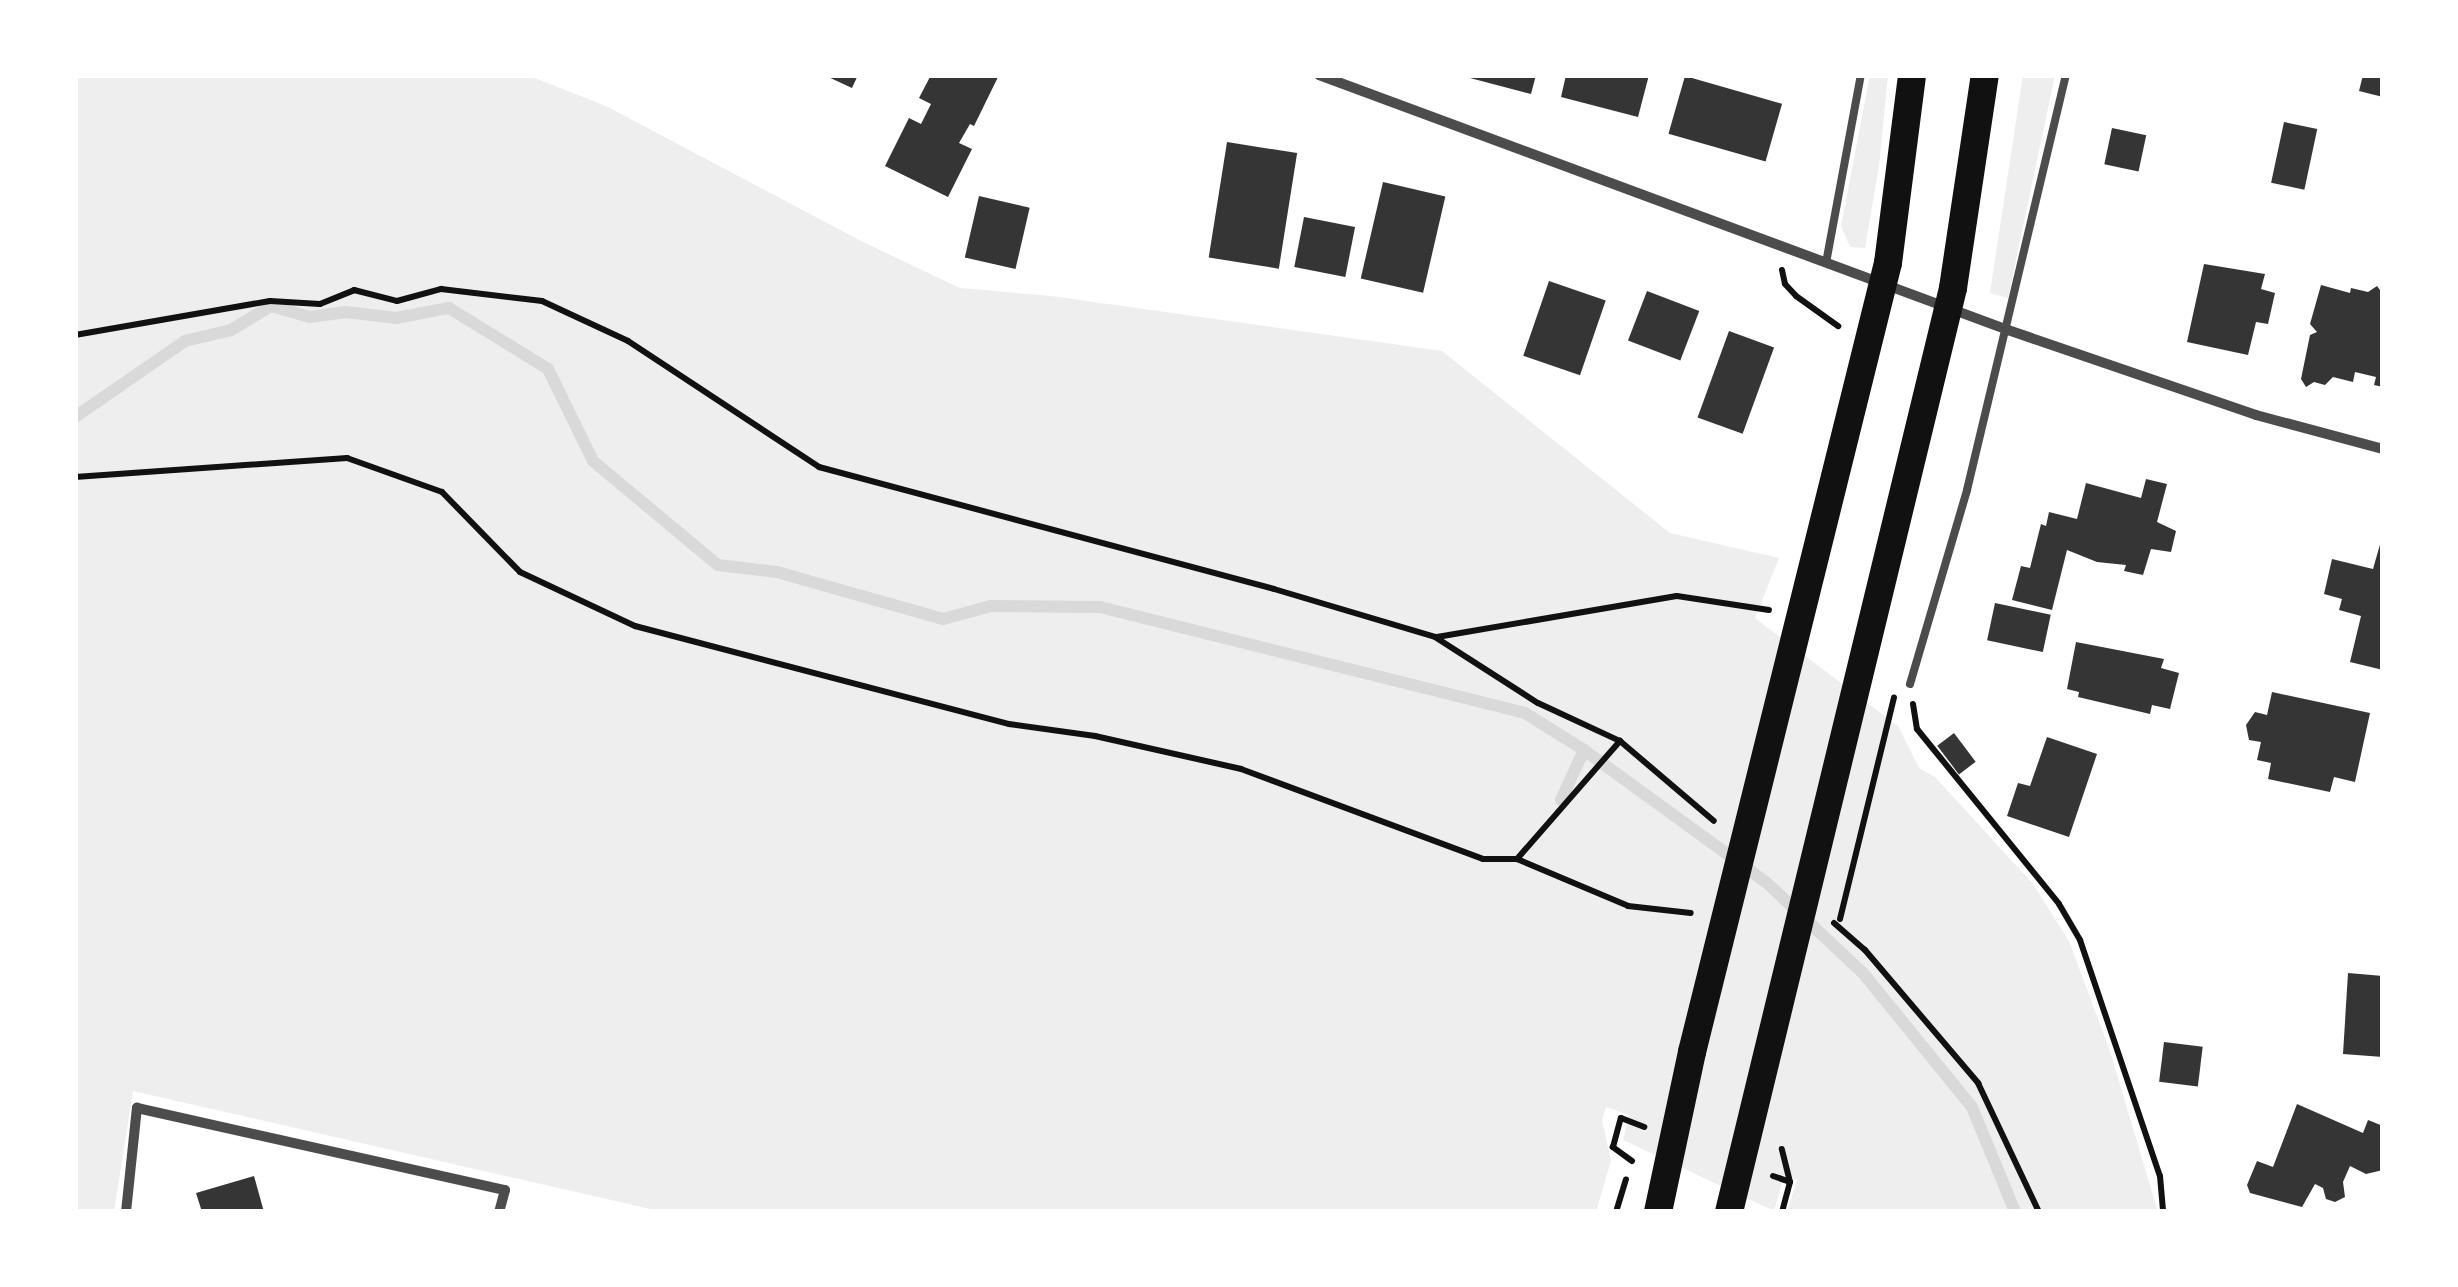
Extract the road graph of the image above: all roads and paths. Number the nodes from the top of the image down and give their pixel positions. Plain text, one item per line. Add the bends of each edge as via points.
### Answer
1 (1861, 75) edge
2 (1912, 75) edge
3 (1985, 75) edge
4 (2066, 75) edge
5 (1324, 76) edge
6 (1826, 263) junction
7 (1783, 267) dead end
8 (1841, 328) dead end
9 (2008, 330) junction
10 (75, 334) edge
11 (2383, 449) edge
12 (77, 475) edge
13 (1776, 611) dead end
14 (1436, 637) junction
15 (1910, 684) dead end
16 (1917, 729) dead end
17 (1620, 740) junction
18 (1723, 828) dead end
19 (1516, 858) junction
20 (1703, 914) dead end
21 (1824, 914) dead end
22 (1621, 1118) dead end
23 (1632, 1161) dead end
24 (1790, 1182) dead end
25 (1732, 1202) edge
26 (126, 1212) edge
27 (500, 1212) edge
28 (1658, 1212) edge
29 (1782, 1212) edge
30 (2039, 1212) edge
31 (2163, 1212) edge

1 - 6 lane
2 - 28 highway via 1888,263
3 - 25 highway via 1953,288
4 - 9 lane
5 - 6 street
6 - 9 street
7 - 8 path via 1796,296
9 - 11 street via 2256,415
9 - 15 lane
10 - 14 path via 270,301 320,304 354,290 397,301 441,288 542,301 628,341 818,466
12 - 19 path via 347,458 442,492 520,572 635,626 1009,724 1241,769 1482,859
13 - 14 path via 1677,596
14 - 17 path via 1538,702
16 - 31 path via 2059,904 2080,940 2160,1176
17 - 18 path
17 - 19 path
19 - 20 path via 1628,906
21 - 30 path via 1865,950 1978,1082
22 - 23 path via 1614,1147
24 - 29 path
26 - 27 street via 137,1108 504,1190

